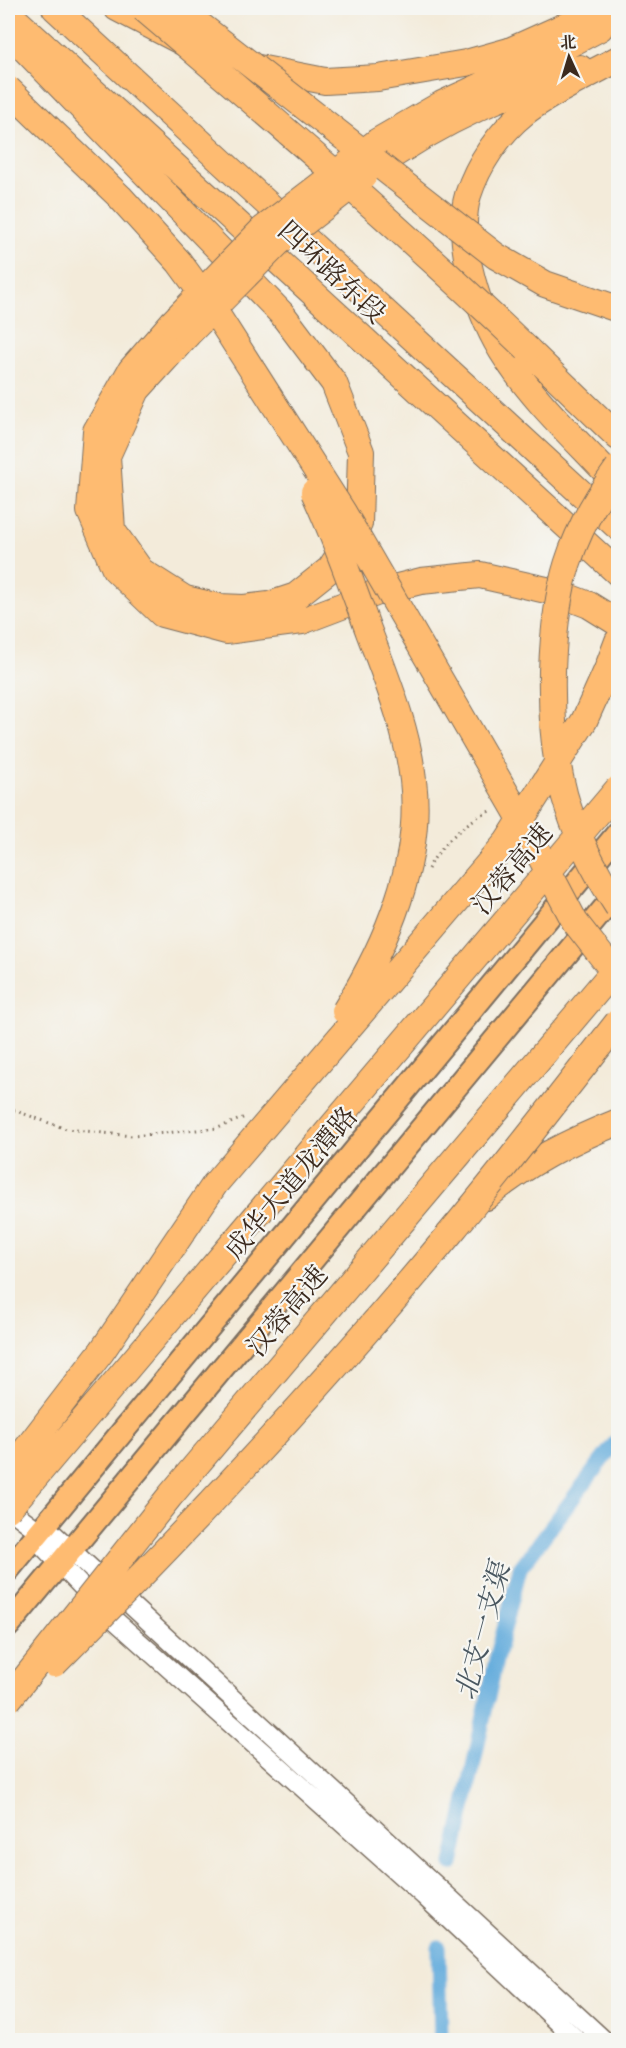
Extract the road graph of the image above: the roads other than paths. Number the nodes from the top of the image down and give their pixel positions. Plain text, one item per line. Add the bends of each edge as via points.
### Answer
1 (55, 8) edge
2 (117, 8) edge
3 (143, 8) edge
4 (178, 8) edge
5 (618, 8) edge
6 (8, 13) edge
7 (618, 17) edge
8 (8, 32) edge
9 (618, 57) edge
10 (8, 89) edge
11 (386, 148) junction
12 (618, 309) edge
13 (179, 329) junction
14 (239, 351) junction
15 (618, 437) edge
16 (618, 468) edge
17 (618, 485) edge
18 (618, 527) edge
19 (618, 573) edge
20 (618, 623) edge
21 (618, 641) edge
22 (618, 789) edge
23 (617, 834) edge
24 (618, 892) edge
25 (618, 907) edge
26 (618, 966) edge
27 (618, 977) edge
28 (618, 1022) edge
29 (618, 1122) edge
30 (215, 1184) junction
31 (452, 1231) junction
32 (8, 1473) edge
33 (8, 1508) edge
34 (40, 1532) junction
35 (64, 1556) junction
36 (8, 1570) edge
37 (8, 1626) edge
38 (8, 1700) edge
39 (8, 1715) edge
40 (577, 2040) edge
41 (604, 2040) edge

1 - 18 highway, 四环路东段
2 - 5 highway via 217,60 325,81 378,78 466,63 509,51 576,21
3 - 15 highway, bridge via 426,253
4 - 12 highway, bridge via 496,256 545,284
6 - 19 highway, 四环路东段
7 - 11 highway via 549,55 442,104
8 - 13 highway via 282,314 334,383 361,452 359,524 330,569 296,596 244,608 186,600 141,572 112,530 107,456 137,390
9 - 11 highway via 547,79
9 - 17 highway via 525,112 494,143 468,195 465,232 468,266 479,303 507,359
10 - 14 highway, bridge via 120,197 179,262
11 - 13 highway, bridge via 263,229
13 - 20 highway via 131,370 96,430 90,512 115,569 162,614 226,631 302,621 381,591 421,581 480,575 555,592 589,605
14 - 27 highway, bridge via 348,522 518,814 575,922
14 - 30 highway, bridge via 298,455 343,562 403,725 413,780 415,820 409,862 396,904 355,995
16 - 25 highway, bridge via 599,494 564,567 556,609 551,707 556,768 565,803 581,844
21 - 30 highway, bridge via 584,721 507,842
22 - 33 highway, 汉蓉高速, bridge
23 - 34 main road, 成华大道龙潭路
24 - 35 main road
26 - 38 highway, 汉蓉高速, bridge via 170,1496
28 - 31 highway, bridge
29 - 31 highway, bridge via 577,1138 531,1163 480,1202
30 - 32 highway, bridge via 102,1351
31 - 39 highway, bridge via 194,1523
33 - 34 street
34 - 35 street
34 - 36 main road, 成华大道龙潭路
35 - 37 main road
35 - 40 street via 109,1615 424,1896
35 - 41 street

